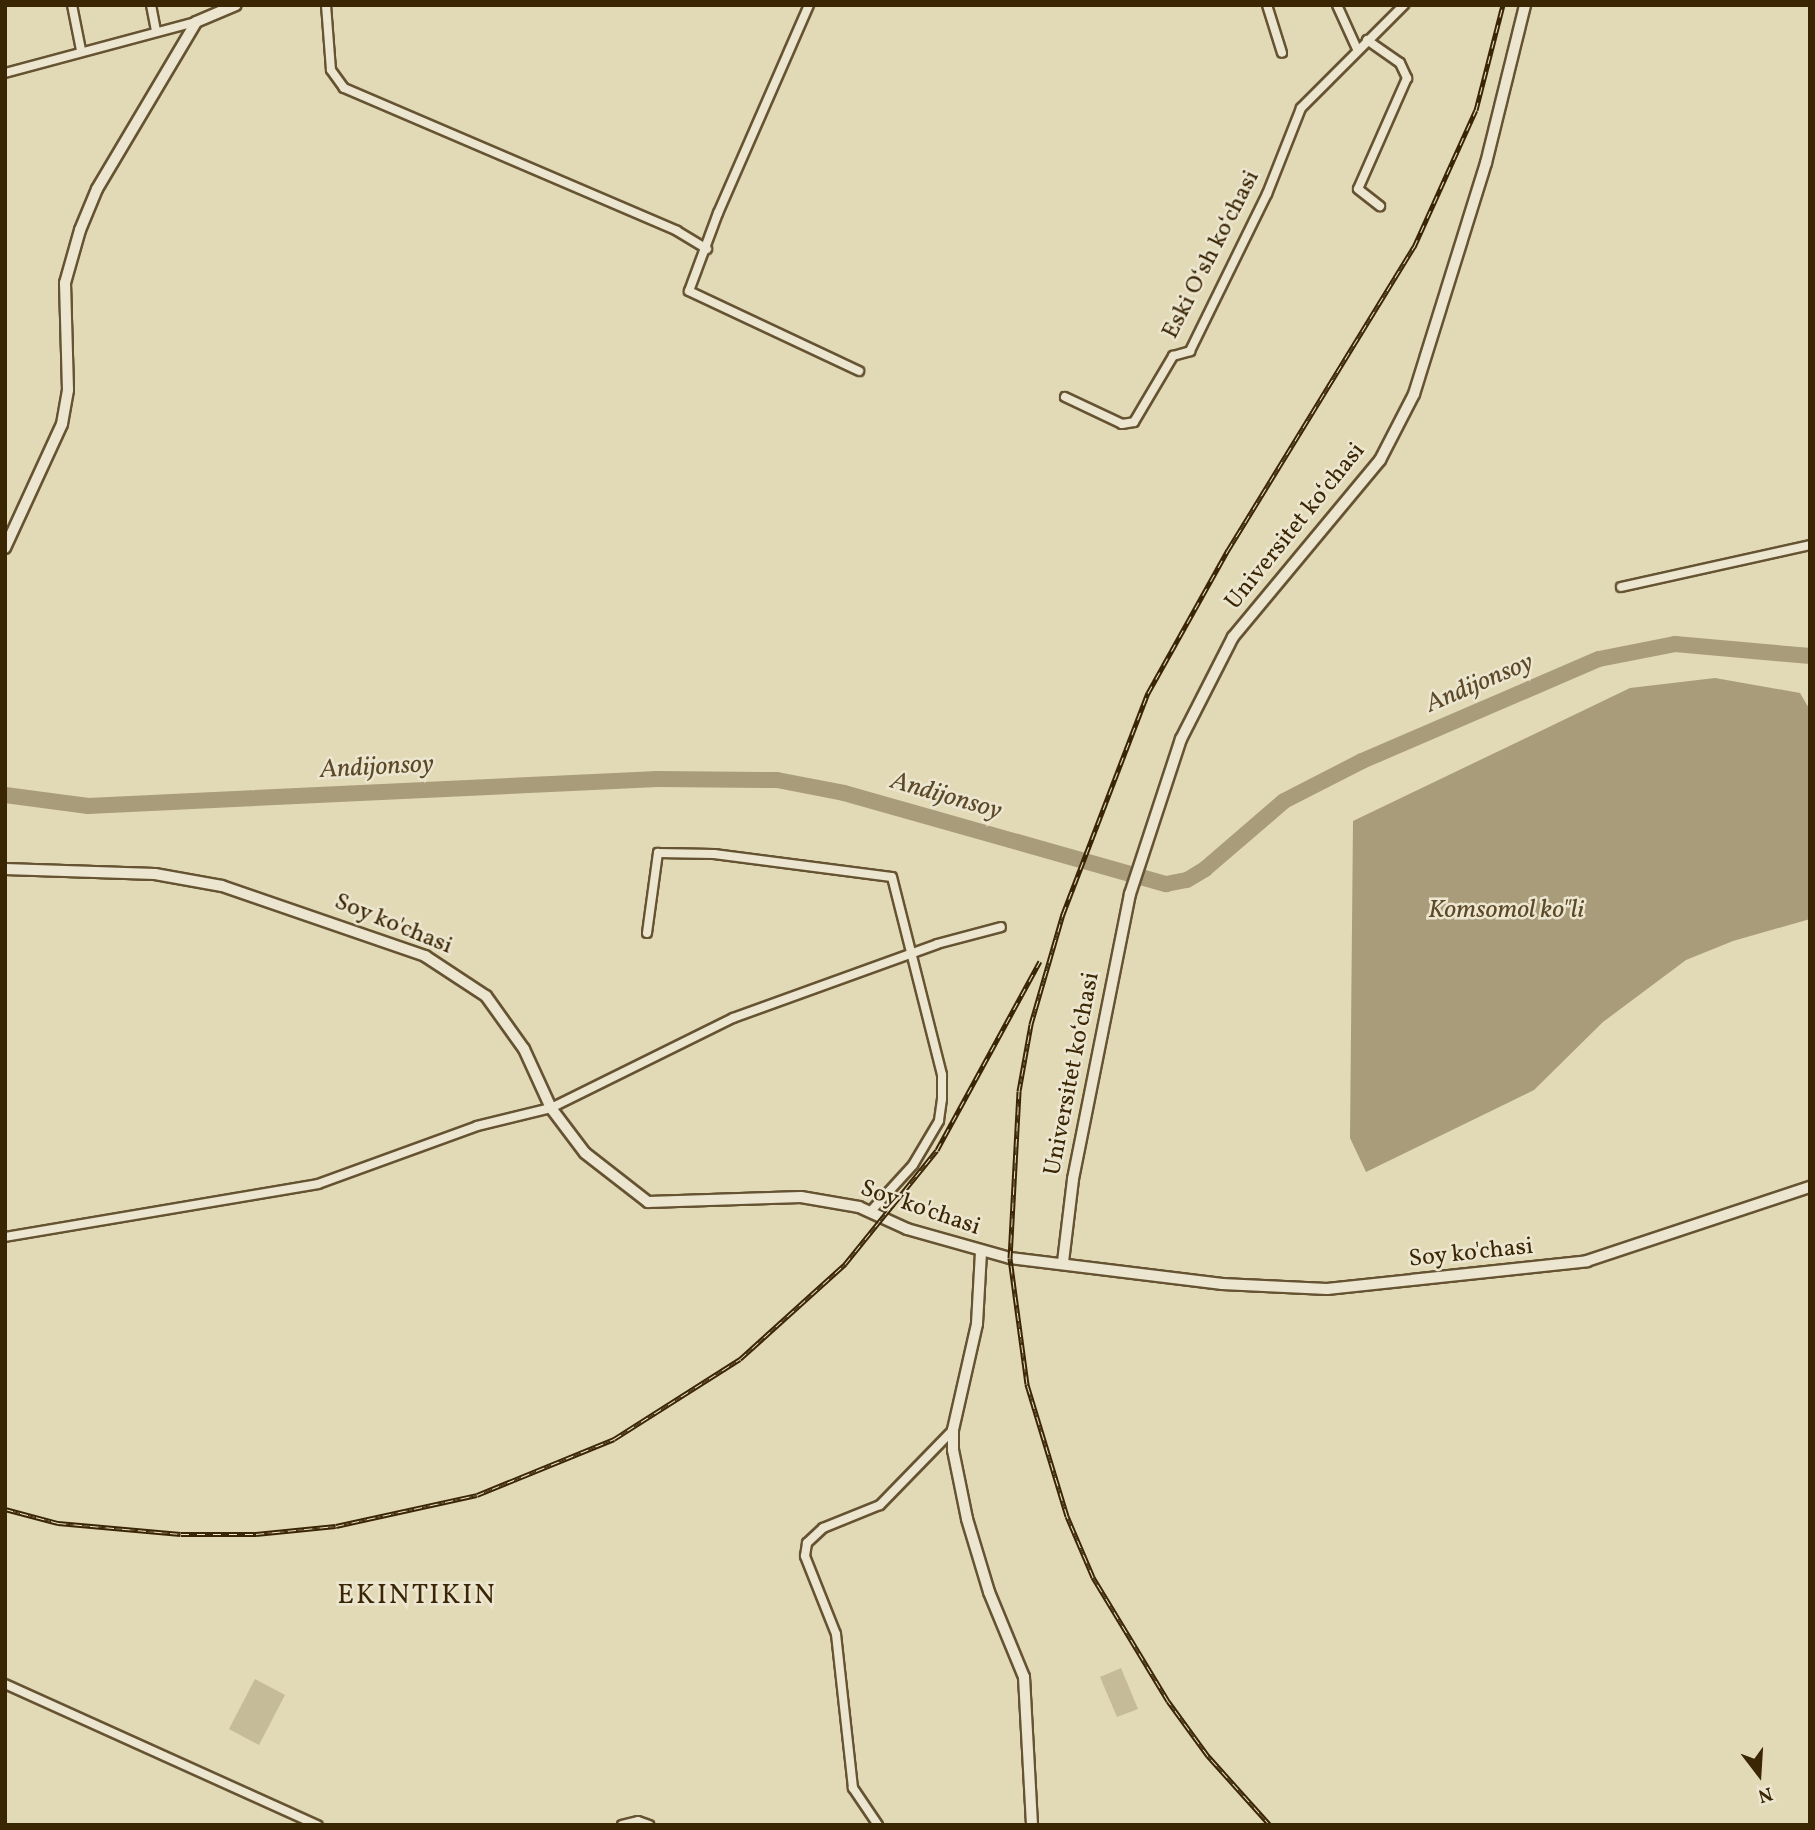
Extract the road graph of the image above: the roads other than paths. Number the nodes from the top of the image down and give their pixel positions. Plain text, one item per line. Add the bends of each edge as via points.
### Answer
1 (72, 5) edge
2 (151, 5) edge
3 (236, 5) edge
4 (326, 5) edge
5 (809, 5) edge
6 (1267, 5) edge
7 (1337, 5) edge
8 (1404, 5) edge
9 (1525, 5) edge
10 (196, 22) junction
11 (156, 31) junction
12 (1367, 40) junction
13 (1357, 49) junction
14 (81, 50) junction
15 (1282, 53) dead end
16 (6, 70) edge
17 (1380, 205) dead end
18 (707, 248) junction
19 (859, 371) dead end
20 (1065, 397) dead end
21 (1810, 545) edge
22 (5, 548) edge
23 (1621, 587) dead end
24 (5, 869) edge
25 (1001, 927) dead end
26 (647, 933) dead end
27 (909, 954) junction
28 (551, 1108) junction
29 (1810, 1187) edge
30 (872, 1211) junction
31 (5, 1237) edge
32 (981, 1252) junction
33 (1063, 1262) junction
34 (953, 1430) junction
35 (5, 1684) edge
36 (318, 1825) edge
37 (622, 1825) edge
38 (649, 1825) edge
39 (878, 1825) edge
40 (1032, 1825) edge

1 - 14 street
2 - 11 street
3 - 10 main road
4 - 18 street via 331,70 344,88
5 - 18 street
6 - 15 street
7 - 13 street
8 - 12 street, Eski Oʻsh koʻchasi
9 - 33 main road, Universitet kо‘chasi via 1482,176 1414,394 1380,460 1233,637 1181,739 1130,894 1073,1179
10 - 11 street
10 - 22 main road via 97,189 69,256 63,310 68,390 62,424
11 - 14 street
12 - 13 street, Eski Oʻsh koʻchasi
12 - 17 street via 1399,63 1407,78 1358,189
13 - 20 street, Eski Oʻsh koʻchasi via 1293,121 1267,194 1190,351 1173,356 1134,422 1122,424
14 - 16 street
18 - 19 street via 689,285 694,295
21 - 23 street
24 - 28 main road, Soy ko'chasi via 155,874 222,886 425,956 486,996 524,1049
25 - 27 street
26 - 27 street via 655,856 664,852 714,854 892,877
27 - 28 street via 733,1017
27 - 30 street via 942,1075 943,1099 939,1121 913,1165
28 - 30 main road, Soy ko'chasi via 585,1153 648,1202 801,1197
28 - 31 street via 477,1126 318,1184
29 - 33 main road, Soy ko'chasi via 1559,1266 1327,1289 1222,1284
30 - 32 main road, Soy ko'chasi via 908,1229
32 - 33 main road, Soy ko'chasi
32 - 34 main road via 977,1324
34 - 39 street via 880,1505 823,1528 807,1543 805,1556 836,1634 853,1788
34 - 40 main road via 957,1479 967,1519 997,1617 1024,1677
35 - 36 street
37 - 38 street via 638,1821

